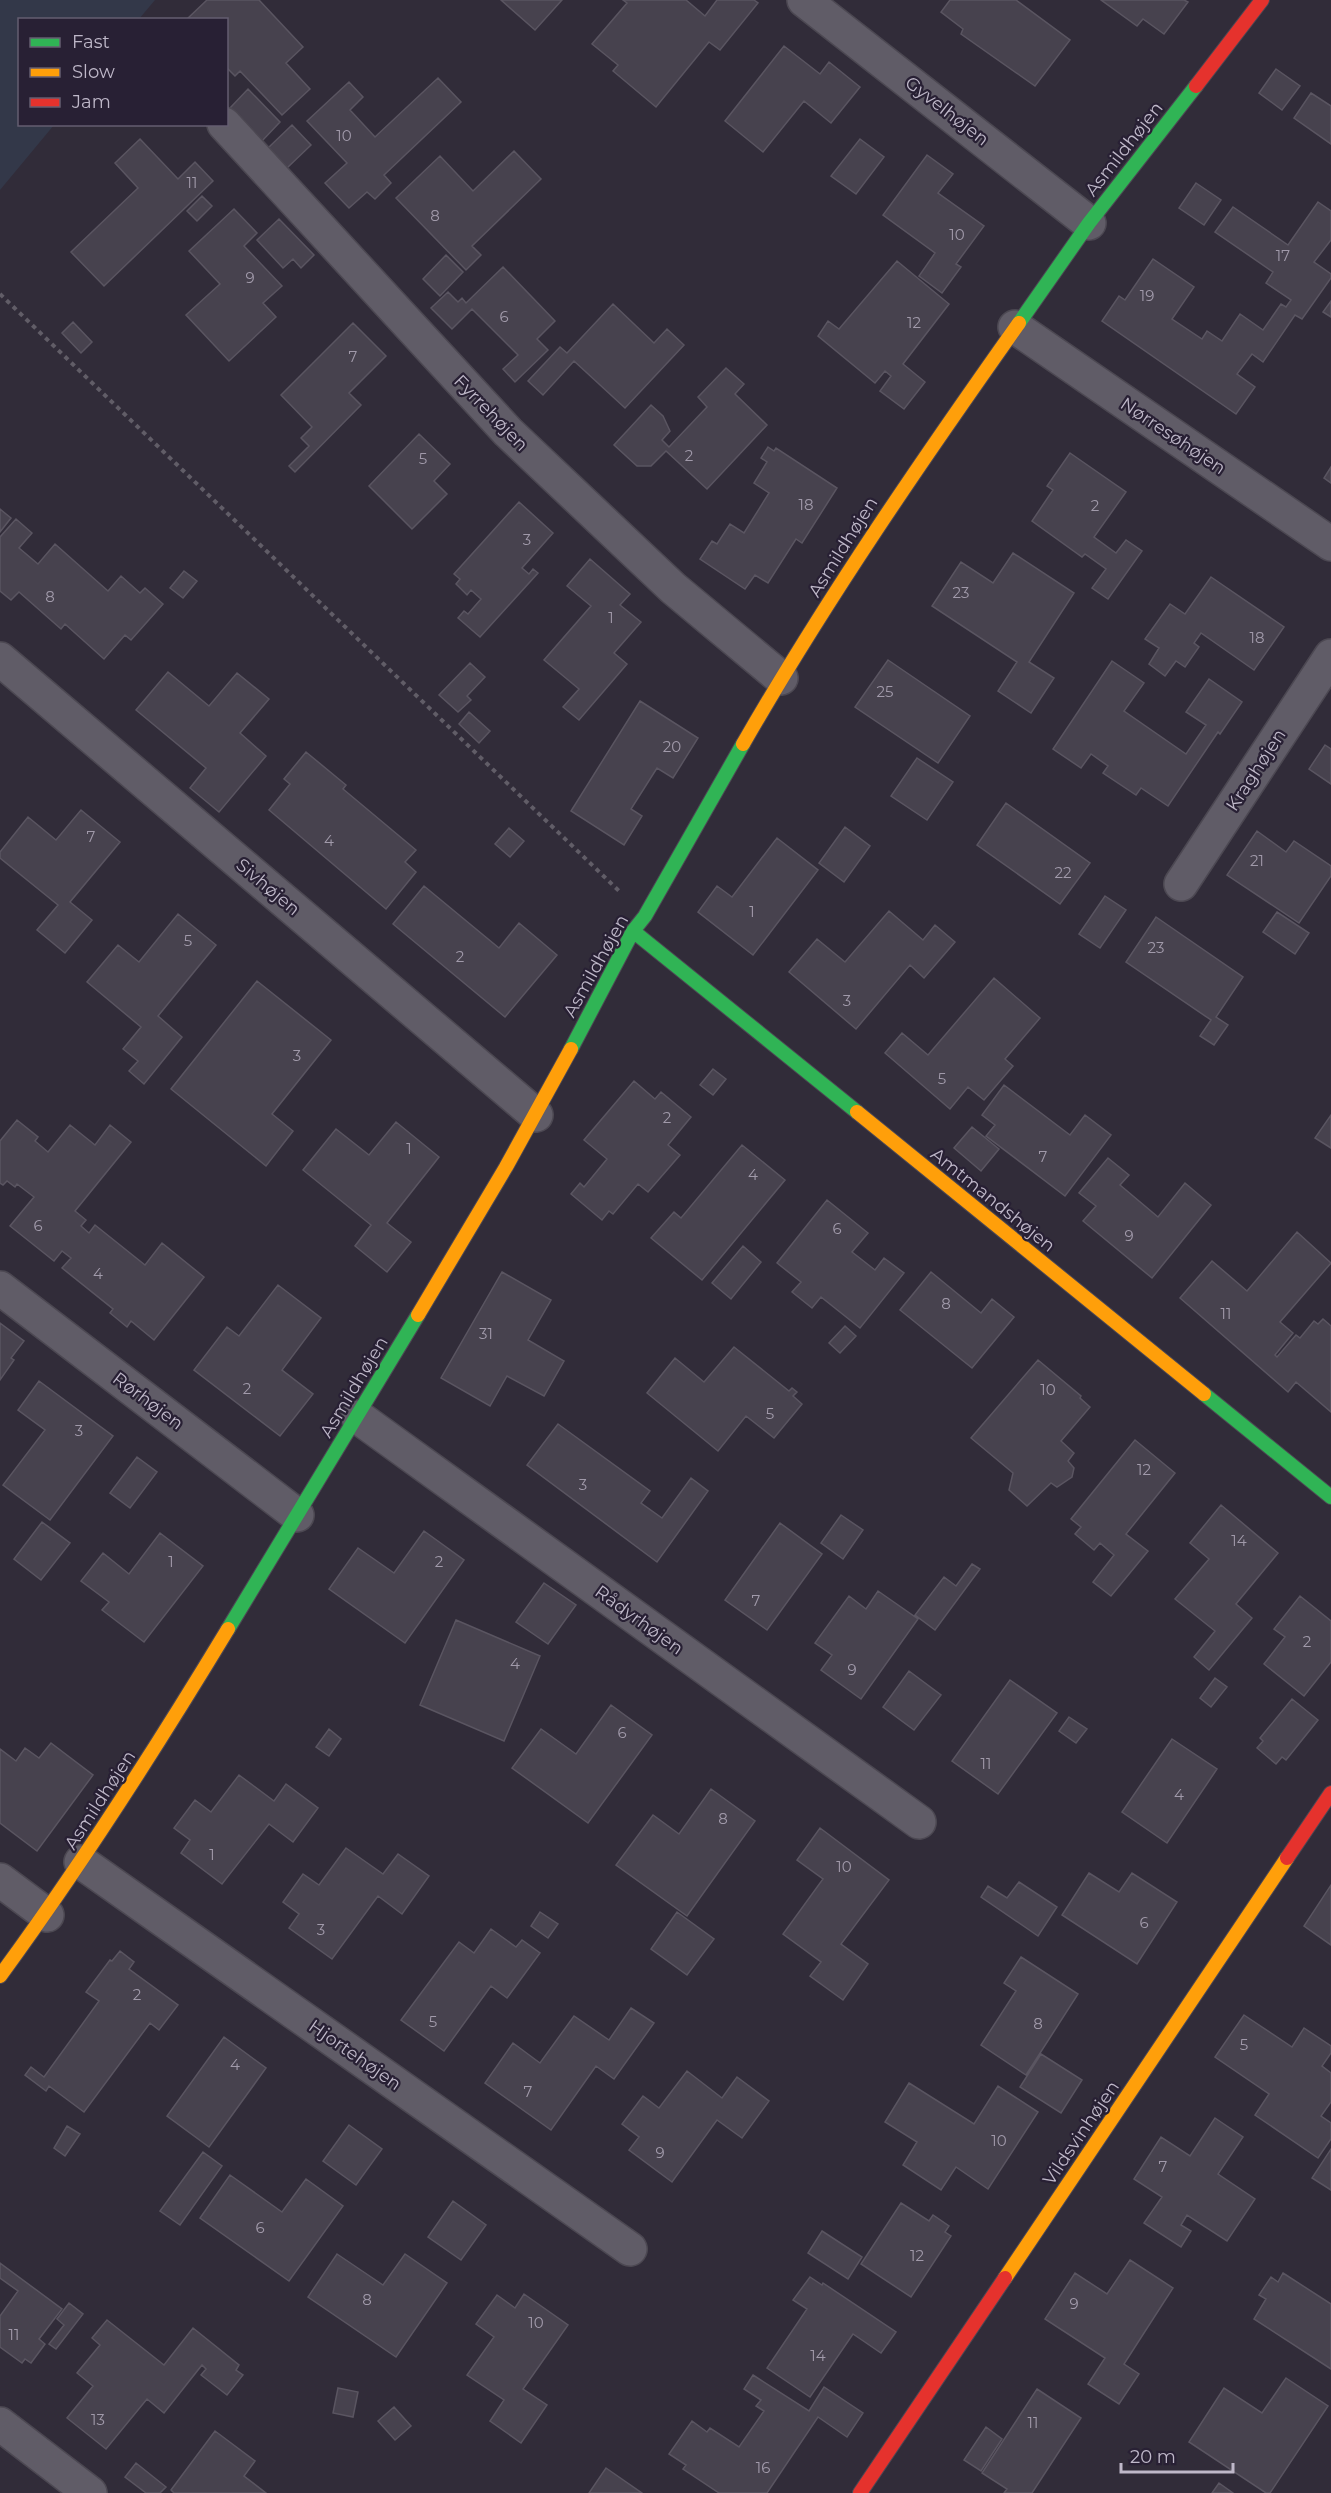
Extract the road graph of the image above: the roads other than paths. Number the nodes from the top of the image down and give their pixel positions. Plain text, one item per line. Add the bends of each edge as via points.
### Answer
1 (804, 0) edge
2 (1262, 0) edge
3 (226, 126) edge
4 (1089, 223) junction
5 (1014, 327) junction
6 (1331, 544) edge
7 (1331, 656) edge
8 (0, 658) edge
9 (781, 678) junction
10 (1181, 884) dead end
11 (633, 931) junction
12 (536, 1115) junction
13 (0, 1288) edge
14 (358, 1417) junction
15 (1331, 1497) edge
16 (297, 1515) junction
17 (1331, 1793) edge
18 (919, 1822) dead end
19 (81, 1862) junction
20 (0, 1880) edge
21 (46, 1915) junction
22 (0, 1976) edge
23 (630, 2249) dead end
24 (0, 2424) edge
25 (90, 2493) edge
26 (860, 2493) edge

1 - 4 street, Gyvelhøjen
2 - 4 street, Asmildhøjen
3 - 9 street, Fyrrehøjen via 508,432 673,588
4 - 5 street, Asmildhøjen
5 - 6 street, Nørresøhøjen
5 - 9 street, Asmildhøjen via 895,499
7 - 10 street, Kraghøjen
8 - 12 street, Sivhøjen
9 - 11 street, Asmildhøjen
11 - 12 street, Asmildhøjen
11 - 15 street, Amtmandshøjen
12 - 14 street, Asmildhøjen
13 - 16 street, Rørhøjen
14 - 16 street, Asmildhøjen
14 - 18 street, Rådyrhøjen
16 - 19 street, Asmildhøjen via 188,1697
17 - 26 street, Vildsvinhøjen
19 - 21 street, Asmildhøjen
19 - 23 street, Hjortehøjen
20 - 21 street
21 - 22 street, Asmildhøjen
24 - 25 street

